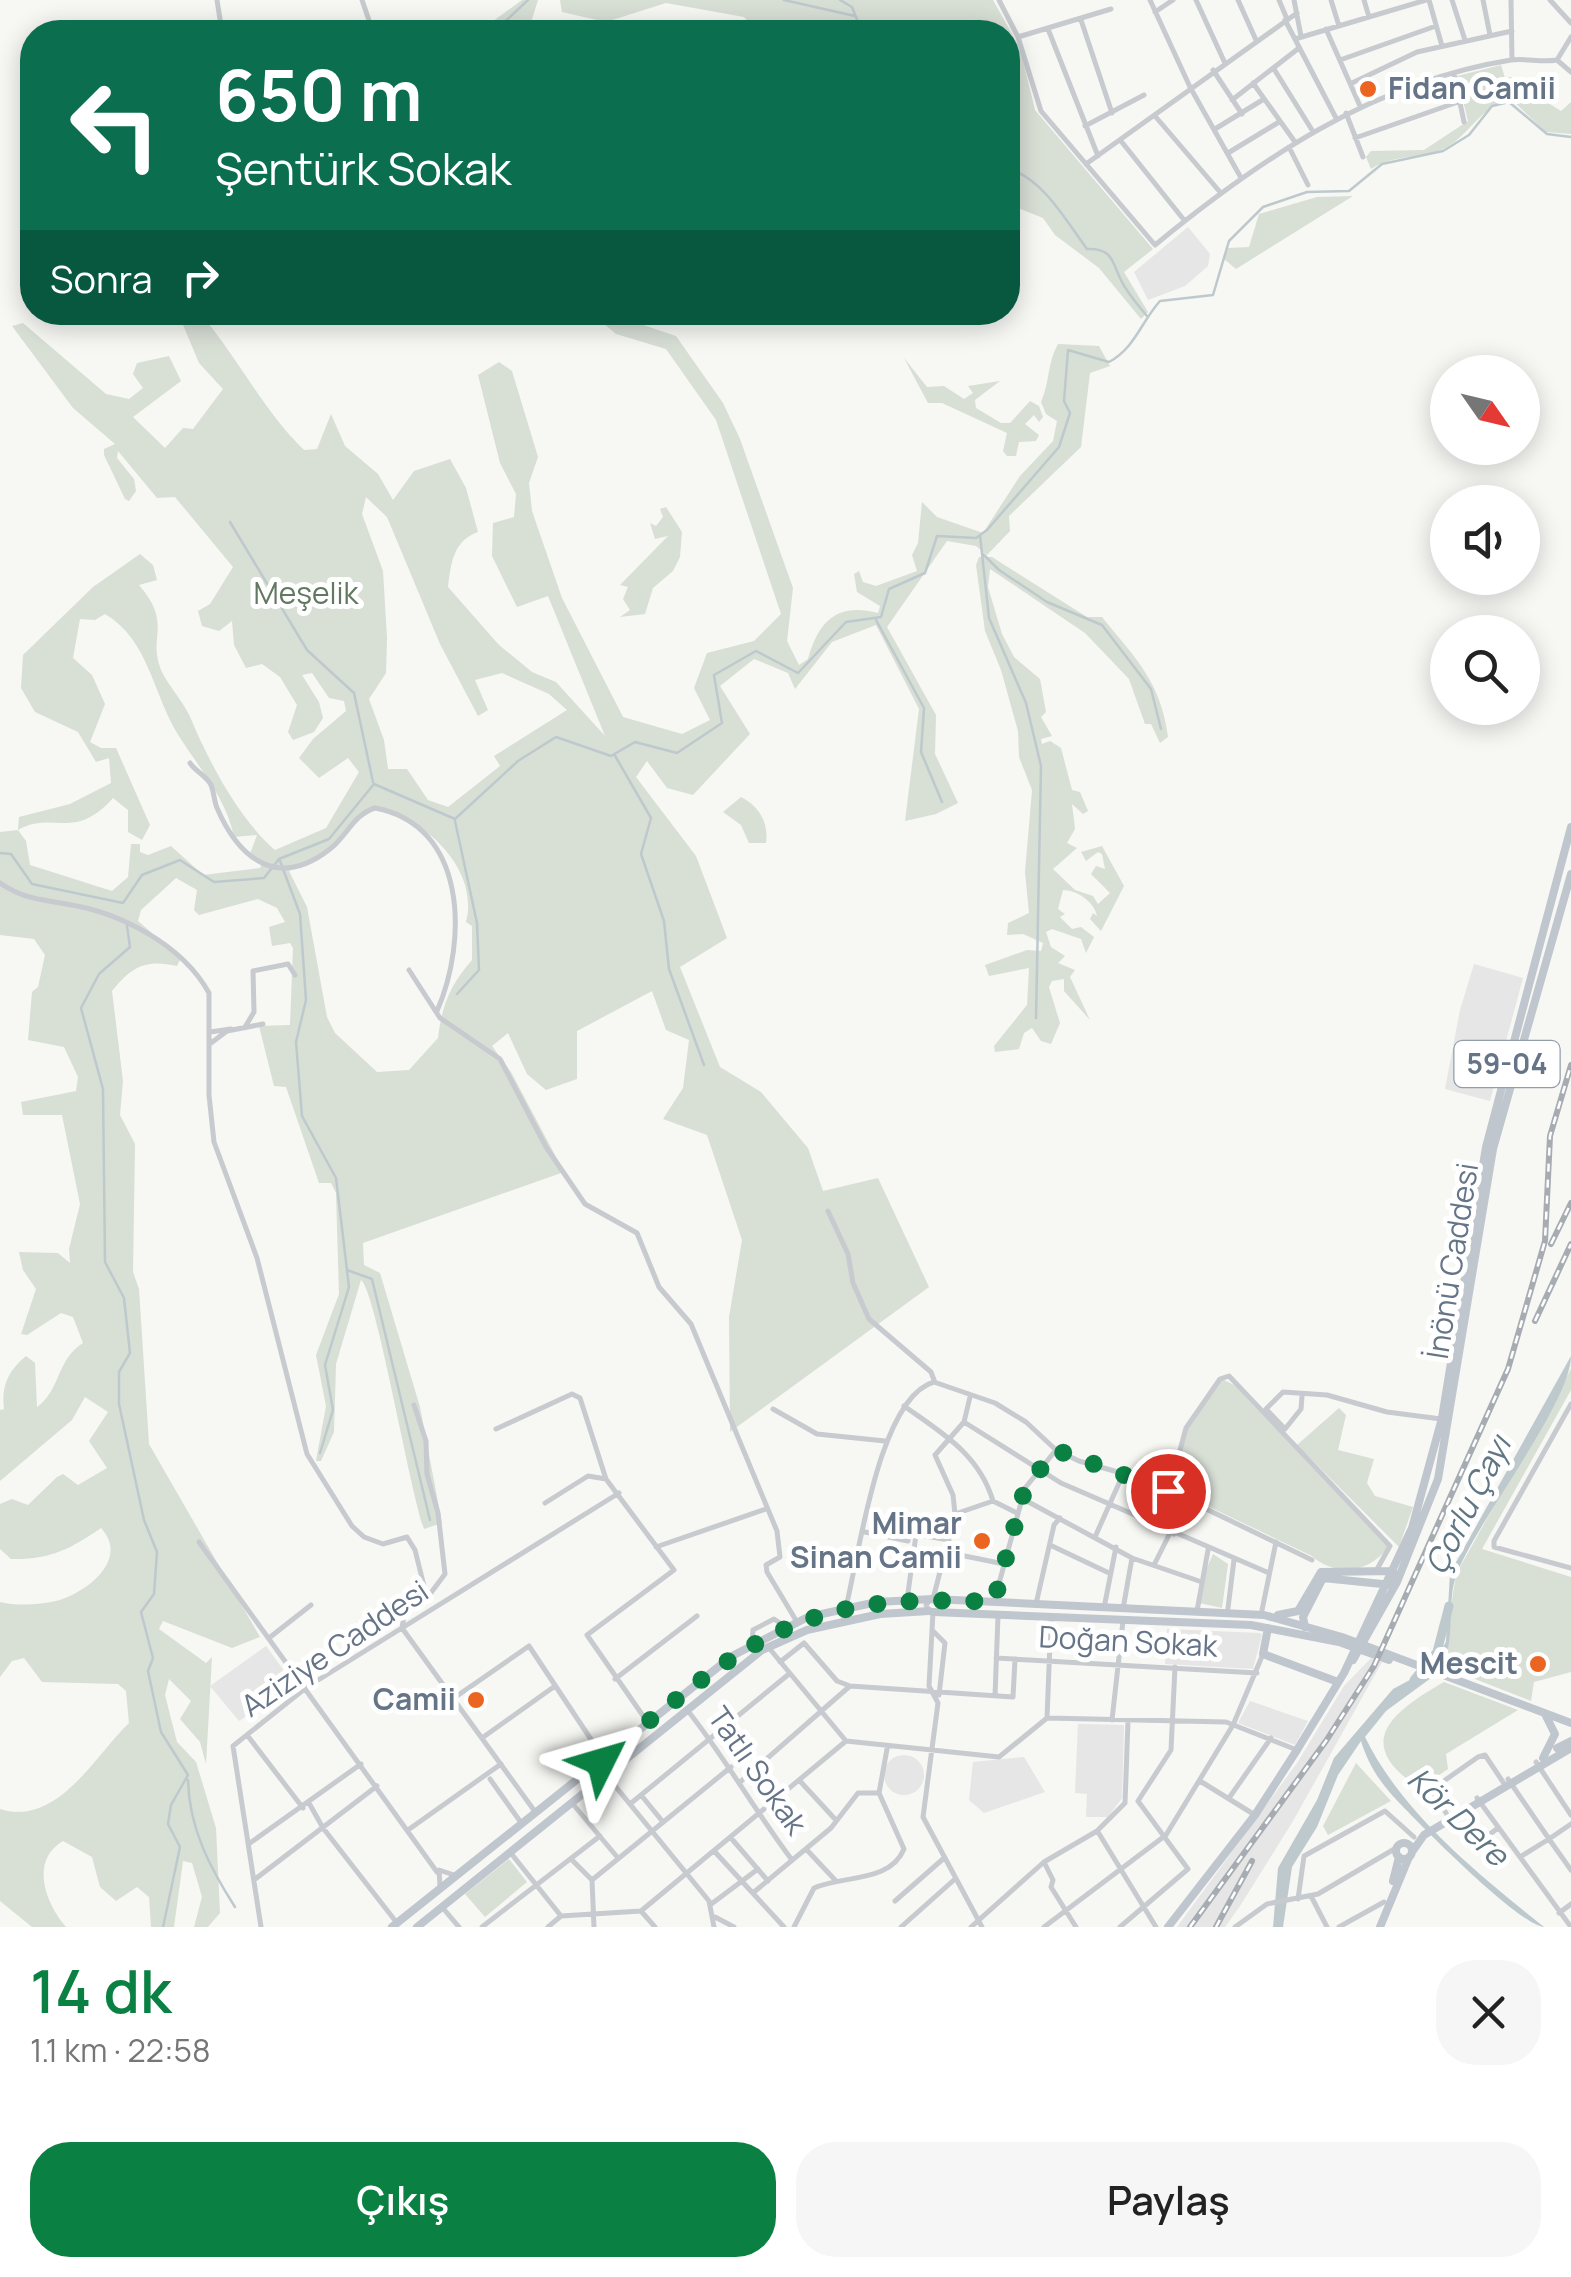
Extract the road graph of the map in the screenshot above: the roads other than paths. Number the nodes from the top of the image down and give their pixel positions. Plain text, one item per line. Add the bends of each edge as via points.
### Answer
1 (1150, 0) edge
2 (1173, 0) edge
3 (1196, 0) edge
4 (1238, 0) edge
5 (1279, 0) edge
6 (1294, 0) edge
7 (1331, 0) edge
8 (1364, 0) edge
9 (1428, 0) edge
10 (1452, 0) edge
11 (1483, 0) edge
12 (1510, 0) edge
13 (1550, 0) edge
14 (1111, 9) dead end
15 (1156, 12) junction
16 (1297, 13) junction
17 (1369, 17) junction
18 (1081, 20) junction
19 (1286, 20) junction
20 (1571, 23) edge
21 (1338, 26) junction
22 (1436, 26) junction
23 (1048, 29) junction
24 (1326, 30) junction
25 (1512, 31) junction
26 (1490, 35) junction
27 (1020, 37) edge
28 (1571, 37) edge
29 (1298, 38) junction
30 (1256, 40) junction
31 (1464, 40) junction
32 (1020, 44) edge
33 (1442, 46) junction
34 (1299, 48) junction
35 (1340, 60) junction
36 (1512, 60) junction
37 (1557, 60) junction
38 (1224, 62) junction
39 (1273, 68) junction
40 (1213, 70) junction
41 (1571, 72) edge
42 (1454, 74) junction
43 (1253, 83) junction
44 (1352, 84) junction
45 (1190, 87) junction
46 (1144, 95) dead end
47 (1232, 100) junction
48 (1264, 100) junction
49 (1458, 102) junction
50 (1360, 106) junction
51 (1112, 113) junction
52 (1346, 113) junction
53 (1242, 114) junction
54 (1155, 116) junction
55 (1336, 118) junction
56 (1280, 122) junction
57 (1464, 122) dead end
58 (1085, 126) junction
59 (1214, 129) junction
60 (1312, 130) junction
61 (1355, 138) junction
62 (1120, 140) junction
63 (1292, 144) junction
64 (1228, 153) junction
65 (1098, 156) junction
66 (1362, 157) dead end
67 (1086, 164) junction
68 (1240, 176) junction
69 (1308, 185) dead end
70 (1220, 192) junction
71 (1184, 220) junction
72 (190, 763) dead end
73 (1571, 827) edge
74 (1571, 874) edge
75 (0, 883) edge
76 (409, 970) dead end
77 (294, 976) dead end
78 (436, 1013) junction
79 (263, 1024) dead end
80 (244, 1026) junction
81 (236, 1028) junction
82 (210, 1032) junction
83 (224, 1034) junction
84 (210, 1043) junction
85 (554, 1144) dead end
86 (552, 1158) junction
87 (828, 1211) dead end
88 (1464, 1305) junction
89 (934, 1382) junction
90 (970, 1395) junction
91 (1302, 1396) junction
92 (1571, 1404) edge
93 (414, 1405) dead end
94 (904, 1406) junction
95 (773, 1408) dead end
96 (1442, 1419) junction
97 (964, 1422) junction
98 (496, 1429) dead end
99 (950, 1438) junction
100 (885, 1440) junction
101 (1056, 1450) junction
102 (1038, 1470) junction
103 (1124, 1472) junction
104 (606, 1479) junction
105 (1168, 1491) junction
106 (619, 1494) junction
107 (1022, 1499) junction
108 (993, 1501) junction
109 (545, 1502) dead end
110 (1112, 1504) junction
111 (1197, 1504) junction
112 (768, 1508) junction
113 (955, 1514) junction
114 (1018, 1514) junction
115 (1060, 1518) junction
116 (864, 1532) junction
117 (1172, 1533) junction
118 (916, 1535) junction
119 (1096, 1536) junction
120 (948, 1540) junction
121 (199, 1542) dead end
122 (1276, 1542) junction
123 (1050, 1545) junction
124 (656, 1547) junction
125 (1116, 1547) junction
126 (1208, 1550) junction
127 (945, 1552) junction
128 (1132, 1558) junction
129 (1234, 1560) junction
130 (1312, 1560) dead end
131 (1004, 1564) junction
132 (1154, 1565) junction
133 (1571, 1568) edge
134 (1388, 1572) junction
135 (1109, 1573) junction
136 (1269, 1573) junction
137 (1374, 1573) junction
138 (1199, 1580) junction
139 (1385, 1582) junction
140 (1397, 1582) junction
141 (426, 1598) junction
142 (933, 1599) junction
143 (907, 1600) junction
144 (994, 1602) junction
145 (1036, 1604) junction
146 (311, 1605) dead end
147 (846, 1607) junction
148 (1104, 1608) junction
149 (1123, 1608) junction
150 (1228, 1608) dead end
151 (1196, 1611) junction
152 (931, 1612) junction
153 (1263, 1615) junction
154 (698, 1616) dead end
155 (998, 1616) junction
156 (1051, 1618) junction
157 (1123, 1621) junction
158 (796, 1622) junction
159 (402, 1628) junction
160 (1268, 1628) junction
161 (1306, 1628) junction
162 (934, 1632) junction
163 (269, 1638) junction
164 (1340, 1640) junction
165 (755, 1642) junction
166 (1360, 1646) junction
167 (765, 1649) junction
168 (1263, 1654) junction
169 (996, 1658) junction
170 (1016, 1659) junction
171 (1049, 1661) junction
172 (780, 1662) junction
173 (1119, 1662) junction
174 (1175, 1666) junction
175 (1257, 1673) junction
176 (789, 1674) junction
177 (615, 1679) junction
178 (1338, 1682) junction
179 (555, 1686) junction
180 (850, 1686) junction
181 (307, 1687) junction
182 (935, 1692) junction
183 (994, 1696) junction
184 (454, 1698) junction
185 (686, 1708) junction
186 (822, 1712) junction
187 (1546, 1716) junction
188 (1047, 1718) junction
189 (1112, 1720) junction
190 (1128, 1721) junction
191 (1174, 1722) junction
192 (648, 1723) junction
193 (1568, 1723) edge
194 (1233, 1725) junction
195 (246, 1735) junction
196 (482, 1738) junction
197 (1272, 1738) junction
198 (710, 1739) junction
199 (846, 1742) junction
200 (1571, 1745) edge
201 (886, 1749) junction
202 (1297, 1750) junction
203 (930, 1752) junction
204 (604, 1759) junction
205 (1539, 1762) junction
206 (361, 1764) junction
207 (501, 1764) junction
208 (731, 1767) junction
209 (608, 1771) junction
210 (490, 1779) dead end
211 (799, 1779) junction
212 (1200, 1781) junction
213 (739, 1783) junction
214 (1506, 1783) junction
215 (377, 1786) junction
216 (879, 1793) junction
217 (641, 1795) junction
218 (1228, 1798) junction
219 (1478, 1799) junction
220 (1138, 1801) junction
221 (571, 1802) junction
222 (1125, 1803) junction
223 (630, 1804) junction
224 (306, 1806) junction
225 (536, 1813) junction
226 (1255, 1814) junction
227 (1571, 1814) edge
228 (758, 1815) junction
229 (834, 1818) junction
230 (1444, 1820) junction
231 (662, 1822) junction
232 (522, 1824) junction
233 (1571, 1824) edge
234 (323, 1828) junction
235 (1498, 1828) junction
236 (408, 1830) junction
237 (651, 1830) junction
238 (1097, 1831) junction
239 (1166, 1835) junction
240 (1420, 1835) junction
241 (600, 1836) junction
242 (731, 1838) junction
243 (1549, 1839) junction
244 (1482, 1840) dead end
245 (1405, 1843) joint
246 (248, 1844) junction
247 (806, 1849) junction
248 (510, 1852) junction
249 (716, 1852) junction
250 (1400, 1854) junction
251 (1520, 1857) junction
252 (571, 1858) junction
253 (618, 1858) junction
254 (943, 1859) junction
255 (792, 1860) junction
256 (1044, 1862) junction
257 (758, 1869) junction
258 (1124, 1870) junction
259 (1571, 1870) edge
260 (437, 1872) junction
261 (687, 1874) junction
262 (457, 1876) junction
263 (955, 1879) junction
264 (254, 1880) junction
265 (592, 1880) junction
266 (744, 1880) junction
267 (768, 1881) junction
268 (836, 1881) junction
269 (534, 1885) junction
270 (440, 1889) junction
271 (754, 1892) junction
272 (1310, 1896) junction
273 (896, 1900) dead end
274 (1296, 1900) junction
275 (1384, 1902) junction
276 (1571, 1904) edge
277 (710, 1905) junction
278 (442, 1906) junction
279 (1142, 1907) junction
280 (1062, 1909) junction
281 (641, 1911) junction
282 (1559, 1913) junction
283 (592, 1914) junction
284 (561, 1916) junction
285 (714, 1916) junction
286 (978, 1920) junction
287 (395, 1925) edge
288 (261, 1927) edge
289 (416, 1927) edge
290 (459, 1927) edge
291 (482, 1927) edge
292 (548, 1927) edge
293 (594, 1927) edge
294 (655, 1927) edge
295 (714, 1927) edge
296 (734, 1927) edge
297 (784, 1927) edge
298 (794, 1927) edge
299 (901, 1927) edge
300 (971, 1927) edge
301 (982, 1927) edge
302 (1044, 1927) edge
303 (1076, 1927) edge
304 (1120, 1927) edge
305 (1156, 1927) edge
306 (1168, 1927) edge
307 (1234, 1927) edge
308 (1328, 1927) edge
309 (1339, 1927) edge
310 (1378, 1927) edge
311 (1571, 1927) edge

1 - 15 street
2 - 15 street
3 - 38 street
4 - 30 street
5 - 19 street
6 - 16 street
7 - 21 street
8 - 17 street
9 - 17 street
9 - 22 street
10 - 31 street
11 - 26 street
12 - 25 street
13 - 20 street
14 - 18 street
15 - 45 street
16 - 19 street
16 - 29 street
17 - 21 street
18 - 23 street
18 - 51 street
19 - 29 street
19 - 30 street
21 - 24 street
22 - 33 street
22 - 35 street
23 - 27 street
23 - 58 street
24 - 29 street
24 - 35 street
25 - 26 street
25 - 36 street
26 - 31 street
28 - 37 street
29 - 34 street
30 - 38 street
31 - 33 street
32 - 67 street via 1041,111
33 - 44 street
34 - 39 street
34 - 55 street
35 - 44 street
36 - 37 street
36 - 42 street
37 - 41 street
38 - 40 street
39 - 43 street
39 - 60 street
40 - 45 street
40 - 47 street
42 - 49 street
42 - 50 street
43 - 47 street
43 - 48 street
44 - 50 street
45 - 54 street
45 - 59 street
46 - 51 street
47 - 53 street
48 - 53 street
48 - 56 street
49 - 57 street
49 - 61 street
50 - 52 street
51 - 58 street
52 - 55 street
52 - 61 street
53 - 59 street
54 - 62 street
54 - 70 street
55 - 60 street
56 - 63 street
56 - 64 street
58 - 65 street
59 - 64 street
60 - 63 street
61 - 66 street
62 - 65 street
62 - 71 street
63 - 68 street
63 - 69 street
64 - 68 street
65 - 67 street
67 - 71 street via 1155,245
68 - 70 street
70 - 71 street
72 - 78 street via 208,780 243,848 270,870 289,870 329,850 367,810 395,812 418,824 438,845 450,875 451,958
73 - 88 main road, İnönü Caddesi / 59-04 via 1486,1147
74 - 88 main road, İnönü Caddesi / 59-04 via 1493,1149
75 - 82 street via 23,899 64,903 140,926 201,979 209,993
76 - 78 street
77 - 80 street via 288,964 253,971 254,1012
78 - 86 street via 500,1059
79 - 80 street
80 - 81 street
81 - 82 street
81 - 83 street
82 - 83 street
82 - 84 street
83 - 84 street
84 - 141 street via 214,1142 257,1258 308,1454 364,1537 383,1544 407,1537
85 - 86 street
86 - 112 street via 585,1204 637,1233 659,1287 692,1324
87 - 89 street via 869,1319 931,1372
88 - 96 main road, İnönü Caddesi / 59-04
88 - 140 main road, İnönü Caddesi / 59-04 via 1438,1479
89 - 90 street
89 - 94 street via 920,1386
90 - 97 street
90 - 101 street via 1026,1422
91 - 91 street via 1284,1392 1266,1410 1285,1430 1301,1410
91 - 96 street
92 - 133 street via 1494,1547
93 - 141 street via 426,1441 445,1574
94 - 99 street
94 - 100 street
95 - 100 street via 817,1434
96 - 134 main road, İnönü Caddesi / 59-04 via 1412,1528
97 - 99 street
97 - 102 street
98 - 104 street via 572,1394 580,1398
99 - 108 street via 985,1474
99 - 113 street via 935,1455
100 - 116 street
101 - 102 street
101 - 103 street
102 - 107 street
102 - 110 street
103 - 105 street
103 - 110 street
104 - 106 street
104 - 109 street via 588,1476
105 - 111 street
105 - 137 street via 1186,1428 1220,1378 1229,1376 1390,1546
106 - 124 street
106 - 159 street, Aziziye Caddesi
107 - 114 street
107 - 115 street
108 - 113 street
108 - 114 street
110 - 117 street
110 - 119 street
111 - 117 street
111 - 122 street
112 - 124 street
112 - 158 street via 782,1548 767,1572
113 - 120 street
114 - 131 street
115 - 119 street
115 - 123 street
116 - 118 street via 908,1541 908,1533
116 - 147 street
117 - 126 street
117 - 132 street
118 - 120 street
118 - 143 street
119 - 125 street
120 - 127 street
121 - 163 street
122 - 130 street
122 - 136 street
123 - 135 street
123 - 145 street
124 - 177 street via 674,1570 587,1635
125 - 128 street
125 - 135 street
126 - 129 street
126 - 138 street
127 - 131 street
127 - 142 street
128 - 132 street
128 - 149 street
129 - 136 street
129 - 150 street
131 - 144 street
132 - 138 street
134 - 137 main road
134 - 139 main road, İnönü Caddesi
134 - 140 main road via 1395,1572
135 - 148 street
136 - 153 street
137 - 153 main road via 1321,1572 1295,1614
138 - 151 street
139 - 140 main road
139 - 161 main road via 1323,1578 1304,1618
139 - 166 main road, 59-04
140 - 166 main road, İnönü Caddesi / 59-04
141 - 159 street via 405,1610
142 - 143 main road
142 - 144 main road
142 - 152 street via 938,1606
143 - 147 main road
144 - 145 main road
145 - 148 main road
146 - 163 street
147 - 158 main road
148 - 149 main road
149 - 151 main road
151 - 153 main road
152 - 155 main road
152 - 162 street
152 - 167 main road via 880,1614 806,1630
153 - 161 main road
154 - 177 street
155 - 156 main road
155 - 169 street
156 - 157 main road
156 - 171 street
157 - 160 main road
157 - 173 street
158 - 165 main road
159 - 181 street, Aziziye Caddesi
159 - 184 street
160 - 164 main road
160 - 168 main road
161 - 164 main road
162 - 182 street
162 - 182 street via 944,1643
163 - 181 street
164 - 187 main road
164 - 193 main road
165 - 167 street via 764,1642
165 - 192 main road
166 - 178 main road, 59-04
167 - 172 street
167 - 185 main road
168 - 175 street
168 - 178 main road
169 - 170 street, Doğan Sokak
169 - 183 street
170 - 171 street, Doğan Sokak
170 - 183 street via 1013,1696
171 - 173 street, Doğan Sokak
171 - 188 street
172 - 176 street
172 - 180 street via 804,1643 837,1681
173 - 174 street, Doğan Sokak
173 - 189 street
174 - 175 street, Doğan Sokak
174 - 191 street
175 - 194 street
176 - 186 street
176 - 198 street
177 - 192 street
178 - 202 main road, 59-04
179 - 184 street via 529,1646
179 - 196 street
179 - 204 street
180 - 182 street
180 - 186 street
181 - 195 street, Aziziye Caddesi
181 - 206 street
182 - 183 street
182 - 203 street
184 - 196 street
185 - 198 street, Tatlı Sokak
185 - 209 main road
186 - 199 street
186 - 213 street
187 - 193 main road
187 - 205 main road via 1555,1734
188 - 189 street
188 - 203 street via 999,1757
189 - 190 street
190 - 191 street
190 - 222 street
191 - 194 street
191 - 220 street via 1172,1750
192 - 204 main road
194 - 197 street
194 - 212 street
195 - 224 street
195 - 246 street, Aziziye Caddesi via 233,1746
196 - 207 street
197 - 202 street
197 - 218 street
198 - 208 street, Tatlı Sokak
198 - 217 street
199 - 201 street
199 - 211 street
200 - 205 main road
201 - 203 street
201 - 216 street
202 - 226 main road, 59-04
203 - 254 street via 924,1818
204 - 209 street via 611,1759
204 - 225 main road
205 - 214 main road
205 - 227 street
206 - 215 street
206 - 224 street
207 - 225 street
207 - 236 street
208 - 213 street, Tatlı Sokak
208 - 231 street
209 - 221 main road
209 - 223 street
210 - 232 street
211 - 228 street
211 - 229 street
212 - 218 street
212 - 239 street
213 - 228 street, Tatlı Sokak
214 - 219 main road
214 - 230 street via 1485,1756 1478,1757 1431,1790
214 - 243 street
215 - 234 street
215 - 236 street
216 - 229 street via 858,1793
216 - 268 street via 904,1850 898,1863
217 - 223 street
217 - 231 street
218 - 226 street
219 - 230 main road
219 - 235 street
220 - 222 street
220 - 239 street
221 - 241 street
221 - 248 main road
222 - 238 street
223 - 237 street
224 - 234 street
224 - 246 street
225 - 232 main road
226 - 306 main road, 59-04
228 - 242 street
228 - 255 street, Tatlı Sokak
229 - 247 street
230 - 240 main road
231 - 237 street
232 - 262 main road
233 - 243 street
234 - 264 street
234 - 287 street
235 - 244 street
235 - 251 street
236 - 260 street
237 - 253 street
237 - 261 street
238 - 256 street
238 - 258 street
239 - 258 street
239 - 279 street via 1188,1869
240 - 245 street
240 - 250 main road
240 - 274 street via 1386,1810 1304,1856
241 - 252 street
241 - 253 street
242 - 249 street
242 - 257 street
243 - 251 street
243 - 259 street
245 - 250 main road
246 - 264 street, Aziziye Caddesi
247 - 255 street
247 - 268 street
248 - 269 street
248 - 278 main road
249 - 261 street
249 - 266 street
250 - 272 street
250 - 275 main road
250 - 310 main road
251 - 282 street
252 - 265 street
252 - 269 street
253 - 265 street
254 - 263 street
254 - 273 street
255 - 267 street
256 - 280 street
256 - 286 street
257 - 266 street
257 - 267 street
258 - 279 street
258 - 280 street
260 - 262 street
260 - 270 street
261 - 277 street
261 - 281 street
262 - 270 main road
263 - 286 street
263 - 299 street
264 - 288 street, Aziziye Caddesi
265 - 283 street
266 - 271 street
266 - 277 street
267 - 271 street
268 - 298 street via 814,1888
269 - 284 street
269 - 291 street
270 - 287 main road
271 - 297 street
272 - 274 street
272 - 308 street
274 - 307 street via 1271,1903
275 - 309 street
275 - 310 main road
276 - 282 street
277 - 285 street
278 - 289 main road
278 - 290 street
279 - 304 street
279 - 305 street
280 - 302 street
280 - 303 street
281 - 283 street
281 - 294 street
282 - 311 street
283 - 284 street
283 - 293 street
284 - 292 street
285 - 295 street
285 - 296 street
286 - 300 street
286 - 301 street

